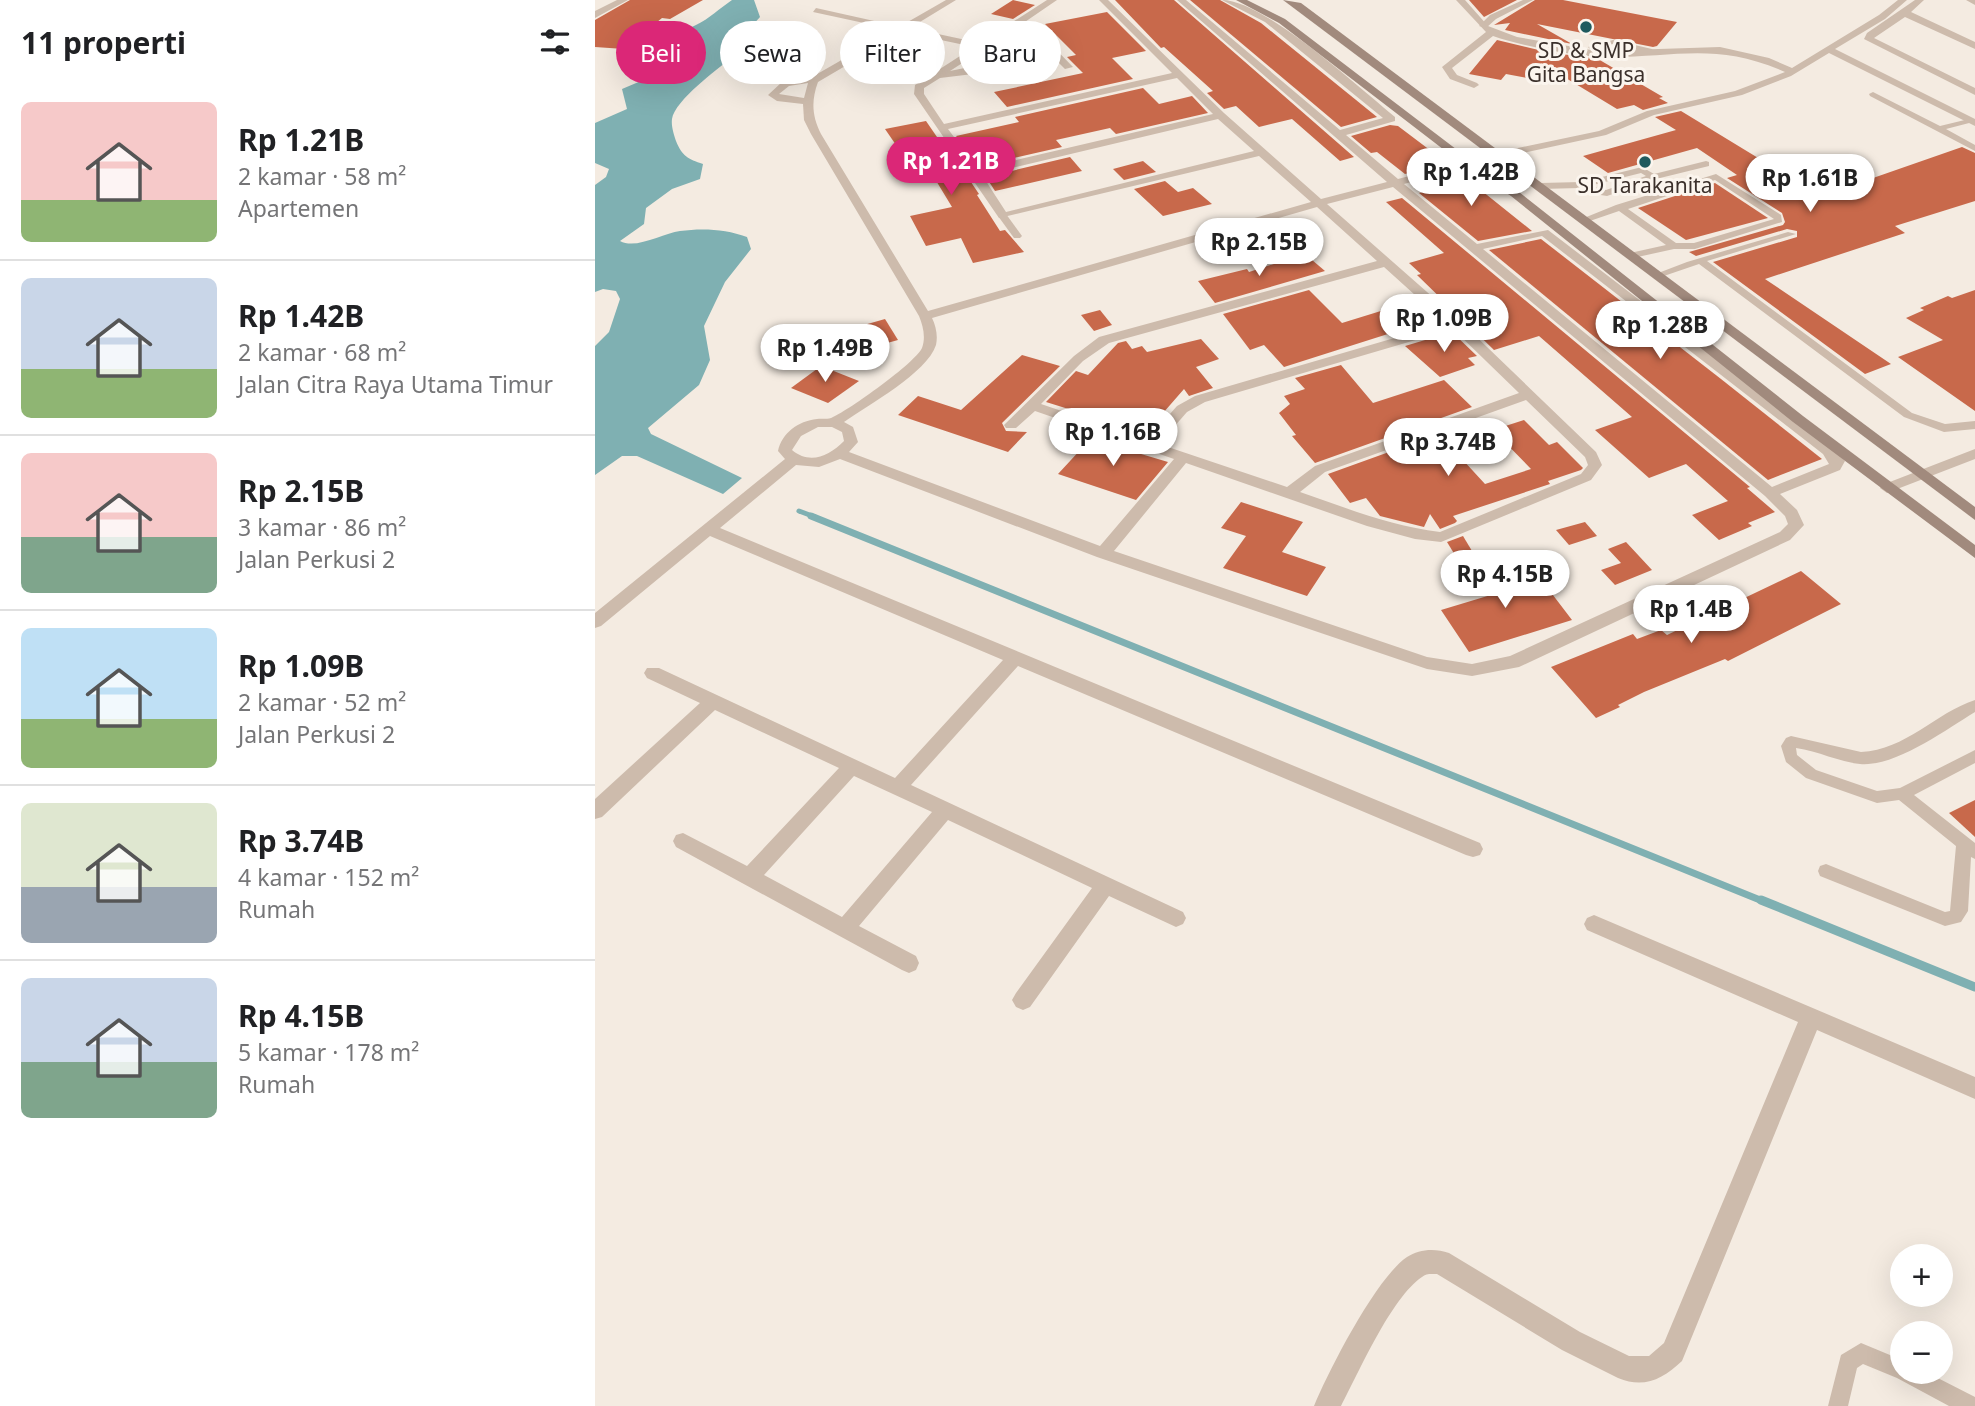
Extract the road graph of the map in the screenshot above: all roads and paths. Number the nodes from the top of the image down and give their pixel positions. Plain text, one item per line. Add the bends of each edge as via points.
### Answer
1 (624, 0) edge
2 (952, 0) edge
3 (1053, 0) edge
4 (1103, 0) edge
5 (1181, 0) edge
6 (1226, 0) edge
7 (1240, 0) edge
8 (1287, 0) edge
9 (1460, 0) edge
10 (1529, 0) edge
11 (1903, 0) edge
12 (1920, 0) edge
13 (1970, 0) edge
14 (1975, 2) edge
15 (815, 10) dead end
16 (1905, 13) junction
17 (595, 15) edge
18 (865, 21) edge
19 (915, 21) edge
20 (1020, 21) edge
21 (1487, 29) junction
22 (1975, 46) edge
23 (1829, 50) junction
24 (1061, 60) edge
25 (1068, 67) dead end
26 (1791, 71) junction
27 (1178, 75) junction
28 (787, 84) edge
29 (813, 84) edge
30 (923, 84) edge
31 (1474, 85) dead end
32 (1975, 92) edge
33 (1873, 94) dead end
34 (807, 101) junction
35 (1220, 115) junction
36 (1972, 121) edge
37 (943, 127) junction
38 (1938, 129) junction
39 (1337, 134) junction
40 (1975, 148) edge
41 (1261, 152) junction
42 (1499, 155) junction
43 (1469, 164) junction
44 (1706, 164) dead end
45 (975, 173) junction
46 (1397, 184) junction
47 (1539, 186) junction
48 (1320, 203) junction
49 (1619, 207) junction
50 (1003, 216) junction
51 (1584, 220) junction
52 (1791, 234) dead end
53 (1017, 236) dead end
54 (1674, 246) junction
55 (1474, 248) junction
56 (1633, 256) junction
57 (1702, 262) junction
58 (1384, 263) junction
59 (1658, 275) junction
60 (1629, 284) junction
61 (925, 316) junction
62 (1455, 324) junction
63 (1527, 395) junction
64 (1034, 406) junction
65 (834, 423) junction
66 (1011, 425) dead end
67 (1975, 425) edge
68 (1150, 446) junction
69 (840, 454) junction
70 (1975, 454) edge
71 (1183, 458) junction
72 (793, 460) junction
73 (1923, 476) junction
74 (1887, 488) junction
75 (1290, 493) junction
76 (1770, 493) junction
77 (1975, 515) edge
78 (708, 529) junction
79 (1103, 553) junction
80 (1975, 553) edge
81 (595, 622) edge
82 (1014, 659) junction
83 (653, 673) dead end
84 (713, 701) junction
85 (1975, 705) edge
86 (1975, 756) edge
87 (852, 766) junction
88 (898, 787) junction
89 (1902, 794) junction
90 (945, 810) junction
91 (595, 811) edge
92 (683, 841) dead end
93 (1970, 847) edge
94 (1473, 849) dead end
95 (1826, 871) dead end
96 (749, 877) junction
97 (1105, 885) junction
98 (1176, 918) dead end
99 (1594, 924) dead end
100 (844, 929) junction
101 (909, 963) dead end
102 (1023, 1000) dead end
103 (1811, 1018) junction
104 (1975, 1088) edge
105 (1890, 1365) edge
106 (1929, 1384) edge
107 (1327, 1406) edge
108 (1838, 1406) edge
109 (1970, 1406) edge

1 - 17 street
2 - 19 street
3 - 20 street
4 - 27 street
5 - 39 street
6 - 39 street via 1268,20 1391,119
7 - 43 main road via 1282,21
8 - 42 main road
9 - 21 street
10 - 21 lane via 1493,18
11 - 23 street
12 - 16 street
13 - 14 street
15 - 18 lane
16 - 22 street
16 - 32 street via 1869,39
21 - 26 street via 1509,38 1595,53 1716,48 1751,55
21 - 31 street via 1447,67 1453,77
23 - 26 street
23 - 36 street
24 - 25 street
26 - 42 street via 1738,93 1651,113 1602,133
27 - 35 street
27 - 37 street
28 - 34 street via 773,95
29 - 34 street
30 - 37 street via 919,94
33 - 38 lane
34 - 61 street via 810,124
35 - 41 street
35 - 45 street
36 - 38 lane
37 - 45 street
38 - 40 lane
39 - 46 street
41 - 48 street
41 - 50 street
42 - 43 street
42 - 47 main road
43 - 46 street
43 - 60 main road via 1515,194
44 - 47 lane via 1653,177 1642,170 1582,185
45 - 50 street
46 - 48 street
46 - 55 street
47 - 51 main road
48 - 58 street
48 - 61 street
49 - 51 lane
49 - 54 lane
49 - 54 lane via 1716,177 1779,220 1695,246
50 - 53 lane
51 - 56 main road
52 - 57 lane
54 - 56 lane
55 - 76 street
55 - 76 street via 1544,232 1838,461 1835,467
56 - 59 main road
57 - 59 lane
57 - 67 lane via 1908,415 1944,428
58 - 62 street
58 - 64 street via 1104,340 1077,357
59 - 60 main road
59 - 73 main road
60 - 74 main road
61 - 65 street via 930,339 925,353
62 - 63 street
62 - 68 street via 1200,399 1182,409
63 - 75 street via 1321,469
63 - 75 street via 1591,455 1595,466 1586,477 1441,537 1383,525
64 - 66 street
64 - 68 street
65 - 69 street via 848,430 851,442
65 - 72 street via 816,423 793,434 785,451
68 - 71 street
69 - 72 street via 825,461
69 - 79 street
70 - 73 street
71 - 75 street
71 - 79 street
72 - 78 street
73 - 74 street
73 - 77 main road
74 - 80 main road
76 - 79 street via 1792,514 1796,525 1785,536 1513,662 1472,670 1427,663
78 - 81 street
78 - 82 street
82 - 88 street
82 - 94 street
83 - 84 street
84 - 87 street
84 - 91 street
85 - 89 lane via 1903,747 1864,758 1809,743 1791,742 1788,746 1791,758 1811,774 1877,797
86 - 89 lane
87 - 88 street
87 - 96 street
88 - 90 street
89 - 93 lane
90 - 97 street
90 - 100 street
92 - 96 street
93 - 95 lane via 1960,911 1945,919
96 - 100 street
97 - 98 street
97 - 102 street
99 - 103 street
100 - 101 street
103 - 104 street
103 - 107 street via 1674,1352 1654,1369 1627,1368 1571,1341 1440,1262 1426,1261 1398,1284
105 - 108 lane via 1861,1353 1848,1362
106 - 109 lane

